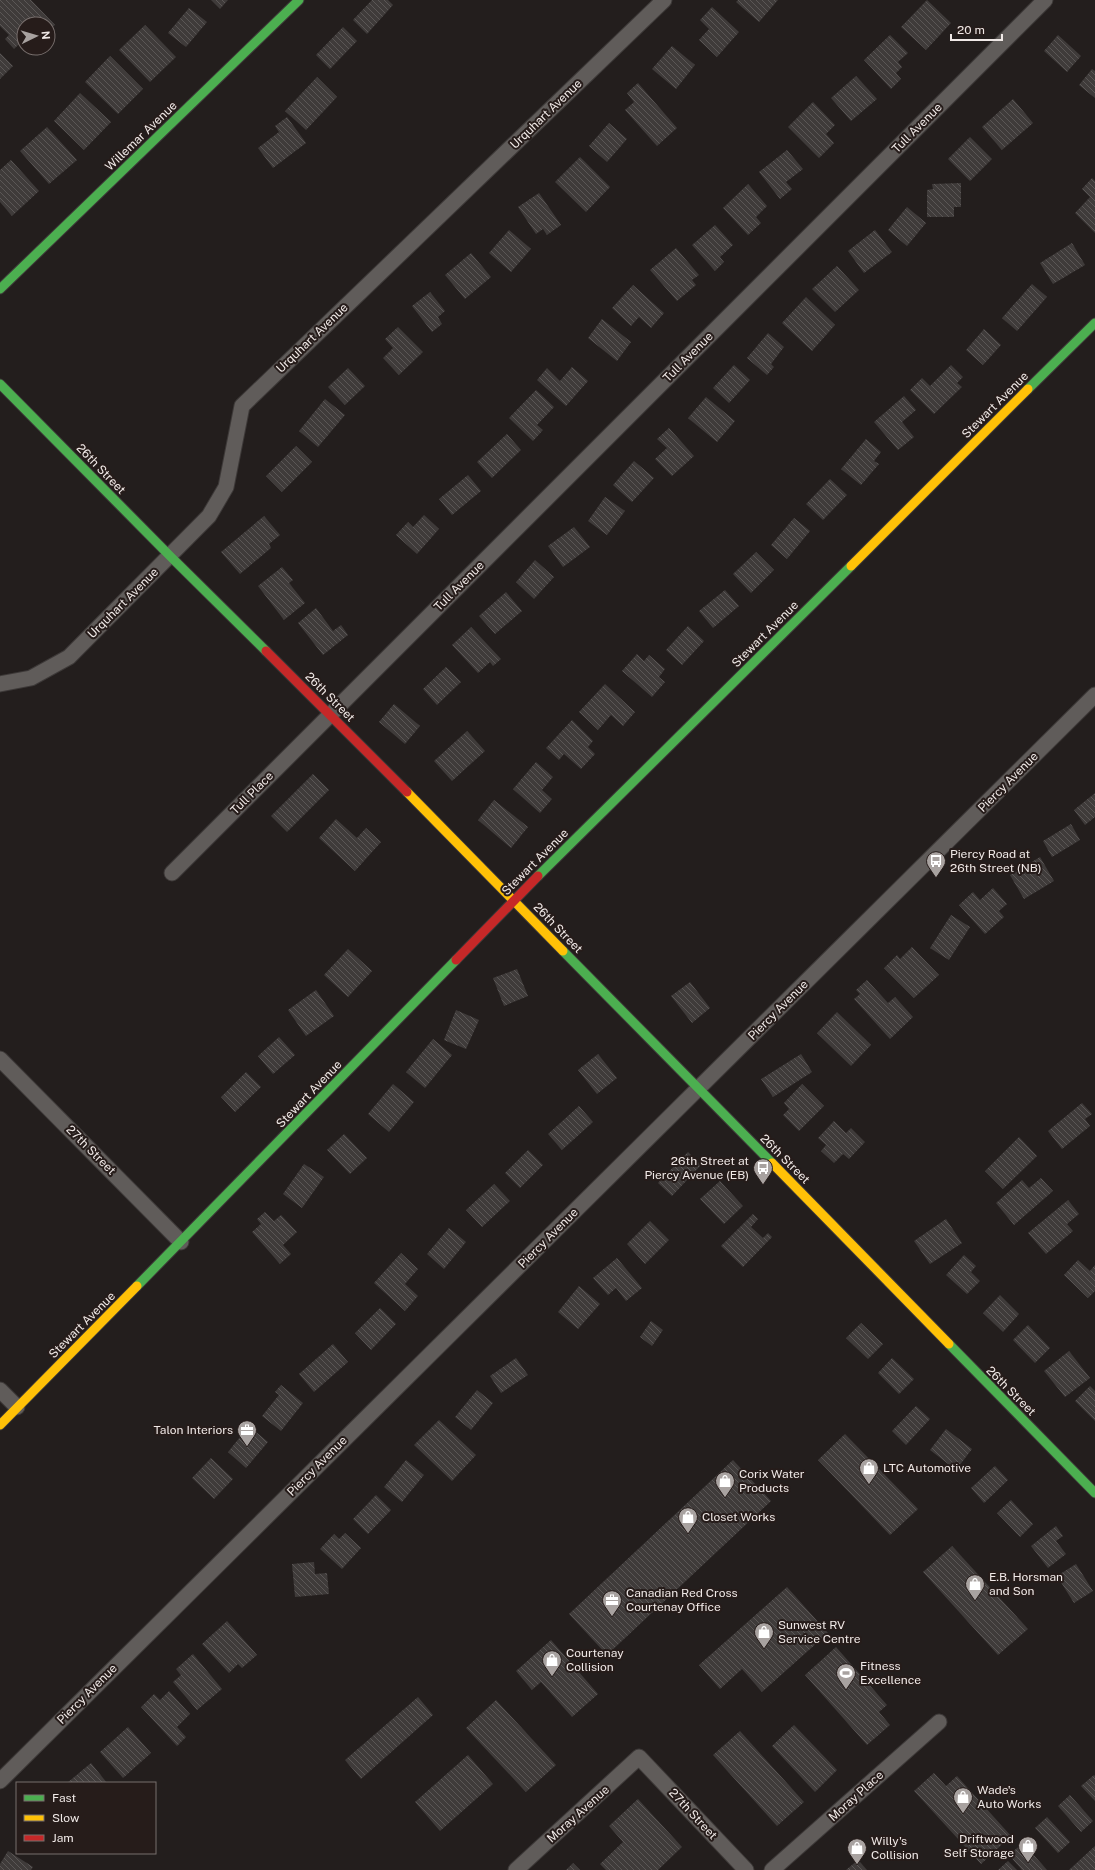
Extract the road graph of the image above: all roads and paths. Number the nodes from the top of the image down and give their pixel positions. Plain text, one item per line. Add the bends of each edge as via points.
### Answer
1 (299, 0) edge
2 (664, 0) edge
3 (1045, 0) edge
4 (0, 289) edge
5 (1095, 323) edge
6 (0, 384) edge
7 (170, 556) junction
8 (0, 684) edge
9 (1095, 695) edge
10 (331, 714) junction
11 (172, 873) dead end
12 (514, 900) junction
13 (0, 1059) edge
14 (698, 1089) junction
15 (182, 1242) junction
16 (0, 1390) edge
17 (16, 1407) junction
18 (0, 1425) edge
19 (1095, 1493) edge
20 (939, 1722) dead end
21 (639, 1757) joint
22 (0, 1781) edge
23 (516, 1870) edge
24 (746, 1870) edge
25 (772, 1870) edge

1 - 4 street, Willemar Avenue
2 - 7 street, Urquhart Avenue via 242,406 226,487 209,516
3 - 10 street, Tull Avenue
5 - 12 street, Stewart Avenue
6 - 7 street, 26th Street
7 - 8 street, Urquhart Avenue via 69,657 32,678
7 - 10 street, 26th Street
9 - 14 street, Piercy Avenue
10 - 11 street, Tull Place
10 - 12 street, 26th Street
12 - 14 street, 26th Street
12 - 15 street, Stewart Avenue
13 - 15 street, 27th Street
14 - 19 street, 26th Street
14 - 22 street, Piercy Avenue
15 - 17 street, Stewart Avenue
16 - 17 street
17 - 18 street, Stewart Avenue
20 - 25 street, Moray Place
21 - 23 street, Moray Avenue
21 - 24 street, 27th Street

